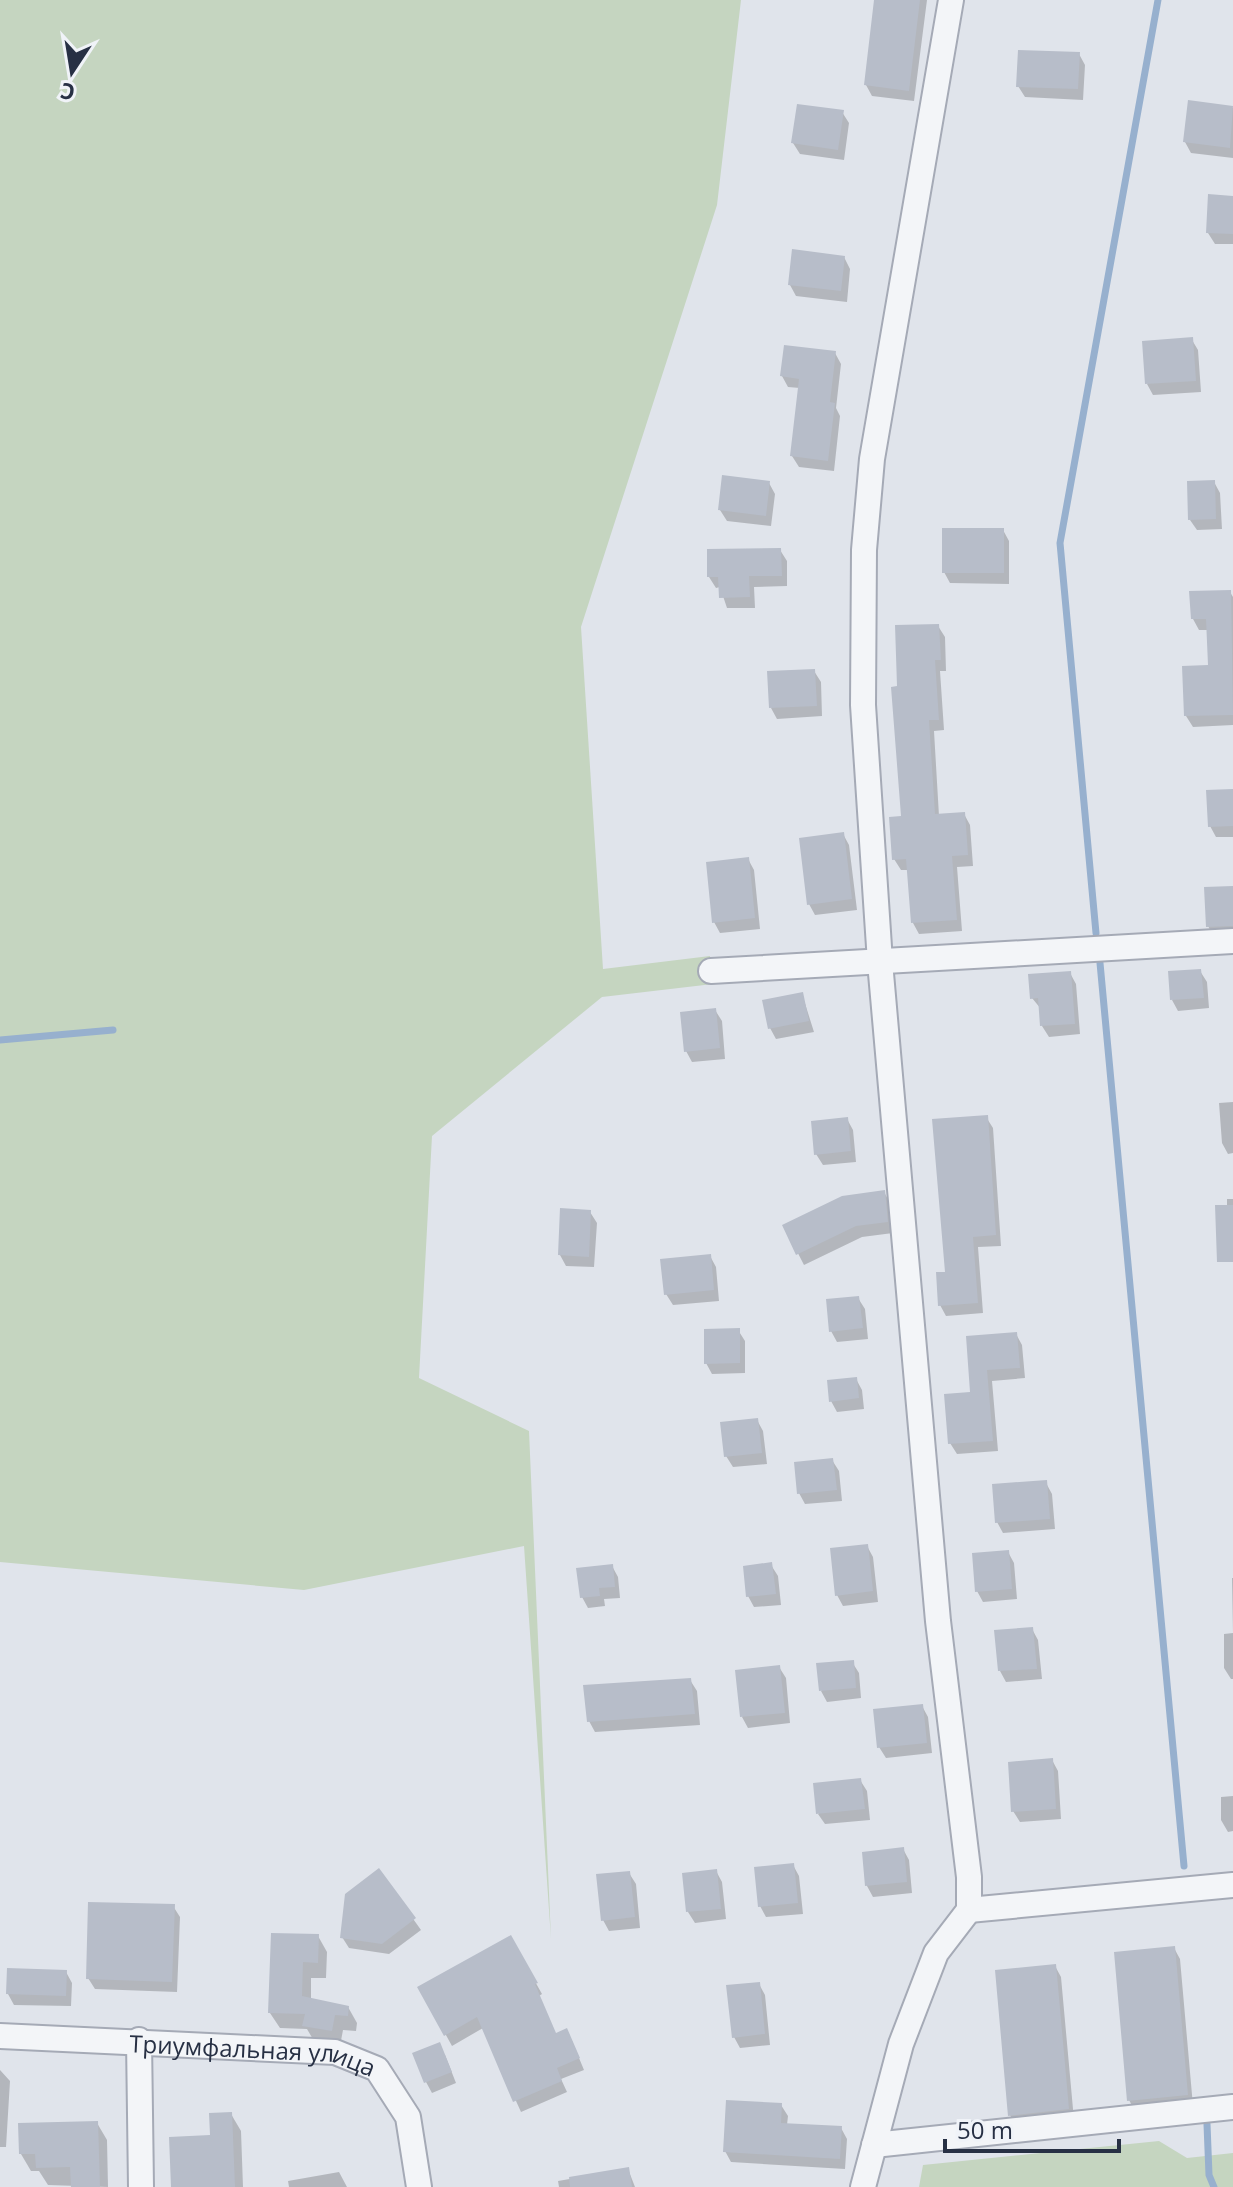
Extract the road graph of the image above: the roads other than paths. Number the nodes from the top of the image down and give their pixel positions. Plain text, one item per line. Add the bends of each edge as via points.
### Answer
1 (951, 0) edge
2 (1233, 941) edge
3 (880, 962) junction
4 (711, 971) dead end
5 (1233, 1885) edge
6 (969, 1910) junction
7 (0, 2036) edge
8 (139, 2040) junction
9 (1233, 2107) edge
10 (874, 2145) junction
11 (141, 2187) edge
12 (419, 2187) edge
13 (863, 2187) edge

1 - 3 street via 872,459 864,550 863,705
2 - 3 street
3 - 4 street
3 - 6 street
5 - 6 street
6 - 10 street via 936,1953 901,2044
7 - 8 street, Триумфальная улица
8 - 11 street
8 - 12 street, Триумфальная улица via 335,2052 377,2069 408,2117
9 - 10 street
10 - 13 street

